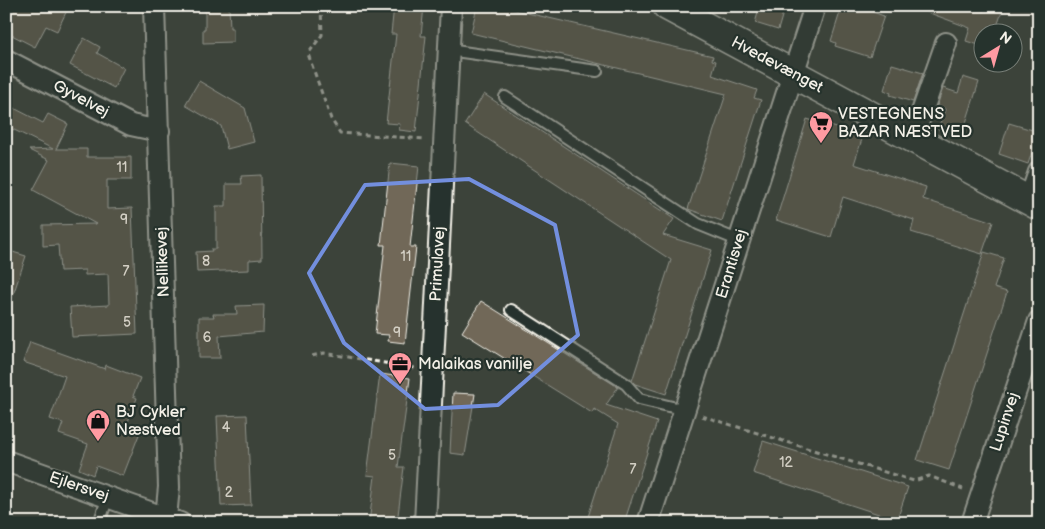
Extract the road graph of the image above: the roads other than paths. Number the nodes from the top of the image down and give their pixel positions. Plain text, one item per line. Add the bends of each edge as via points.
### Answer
1 (154, 6) edge
2 (451, 6) edge
3 (667, 6) edge
4 (816, 6) edge
5 (946, 43) dead end
6 (448, 50) junction
7 (6, 60) edge
8 (597, 71) dead end
9 (793, 74) junction
10 (505, 97) dead end
11 (159, 131) junction
12 (913, 138) junction
13 (1039, 172) edge
14 (1034, 203) edge
15 (740, 241) junction
16 (511, 310) dead end
17 (1039, 321) edge
18 (685, 410) junction
19 (6, 461) edge
20 (108, 497) junction
21 (173, 520) edge
22 (99, 523) edge
23 (425, 523) edge
24 (648, 523) edge
25 (972, 523) edge

1 - 11 street, Nellikevej
2 - 6 street, Primulavej
3 - 9 street, Hvedevænget
4 - 9 street, Erantisvej
5 - 12 street
6 - 8 lane
6 - 23 street, Primulavej
7 - 11 street, Gyvelvej via 131,125
9 - 12 street, Hvedevænget
9 - 15 street, Erantisvej
10 - 15 lane via 698,224
11 - 21 street, Nellikevej
12 - 14 street, Hvedevænget
13 - 14 street, Hvedevænget
15 - 18 street, Erantisvej
16 - 18 lane via 626,384 639,399
17 - 25 street, Lupinvej
18 - 24 street, Erantisvej
19 - 20 street, Ejlersvej
20 - 21 street, Ejlersvej
20 - 22 lane

